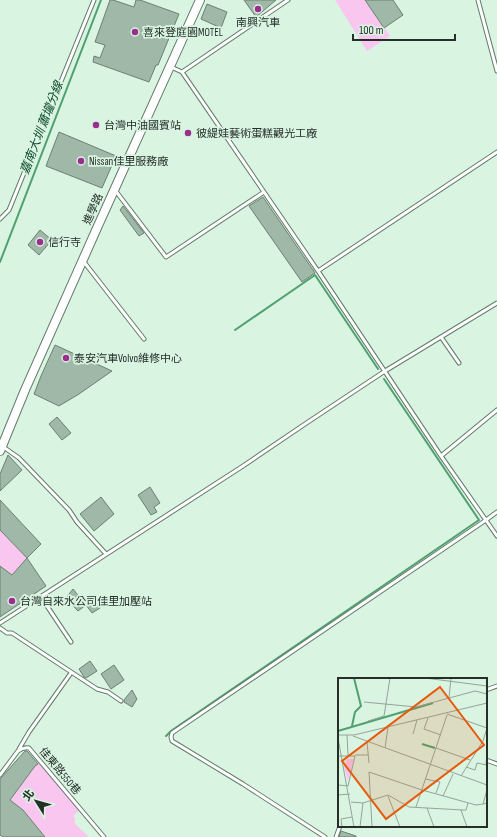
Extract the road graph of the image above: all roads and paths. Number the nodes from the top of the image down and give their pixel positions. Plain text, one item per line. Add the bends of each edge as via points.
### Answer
1 (94, 0) edge
2 (200, 0) edge
3 (288, 0) edge
4 (478, 0) edge
5 (169, 66) junction
6 (497, 71) edge
7 (182, 72) junction
8 (497, 152) edge
9 (114, 189) junction
10 (264, 192) junction
11 (0, 219) edge
12 (83, 260) junction
13 (318, 271) junction
14 (497, 303) edge
15 (441, 337) junction
16 (144, 339) dead end
17 (460, 363) dead end
18 (385, 371) junction
19 (497, 410) edge
20 (1, 449) edge
21 (441, 456) junction
22 (497, 512) edge
23 (486, 520) junction
24 (497, 536) edge
25 (106, 554) junction
26 (41, 597) junction
27 (0, 623) edge
28 (0, 628) edge
29 (71, 642) dead end
30 (71, 673) junction
31 (497, 686) edge
32 (487, 690) edge
33 (121, 701) dead end
34 (18, 751) junction
35 (487, 760) edge
36 (497, 764) edge
37 (0, 775) edge
38 (340, 827) edge
39 (104, 837) edge
40 (325, 837) edge
41 (336, 837) edge

1 - 11 lane via 9,210
2 - 5 main road, 進學路
3 - 7 lane
4 - 6 lane
5 - 7 lane
5 - 9 main road, 進學路
7 - 10 lane
8 - 13 lane
9 - 10 lane via 166,257
9 - 12 main road, 進學路
10 - 13 lane
12 - 16 lane
12 - 20 main road, 進學路
13 - 18 lane
14 - 15 lane
15 - 17 lane
15 - 18 lane
18 - 21 lane
18 - 25 lane
19 - 21 lane
20 - 25 lane via 19,458 69,510
21 - 23 lane
22 - 23 lane
23 - 24 lane
23 - 40 lane via 172,733 172,741
25 - 26 lane
26 - 27 lane
26 - 29 lane
28 - 30 lane via 12,633
30 - 33 lane via 96,690 108,692
30 - 34 lane
31 - 32 lane
34 - 37 lane
34 - 39 lane, 佳東路550巷 via 21,748 29,748
35 - 36 lane
38 - 41 lane

